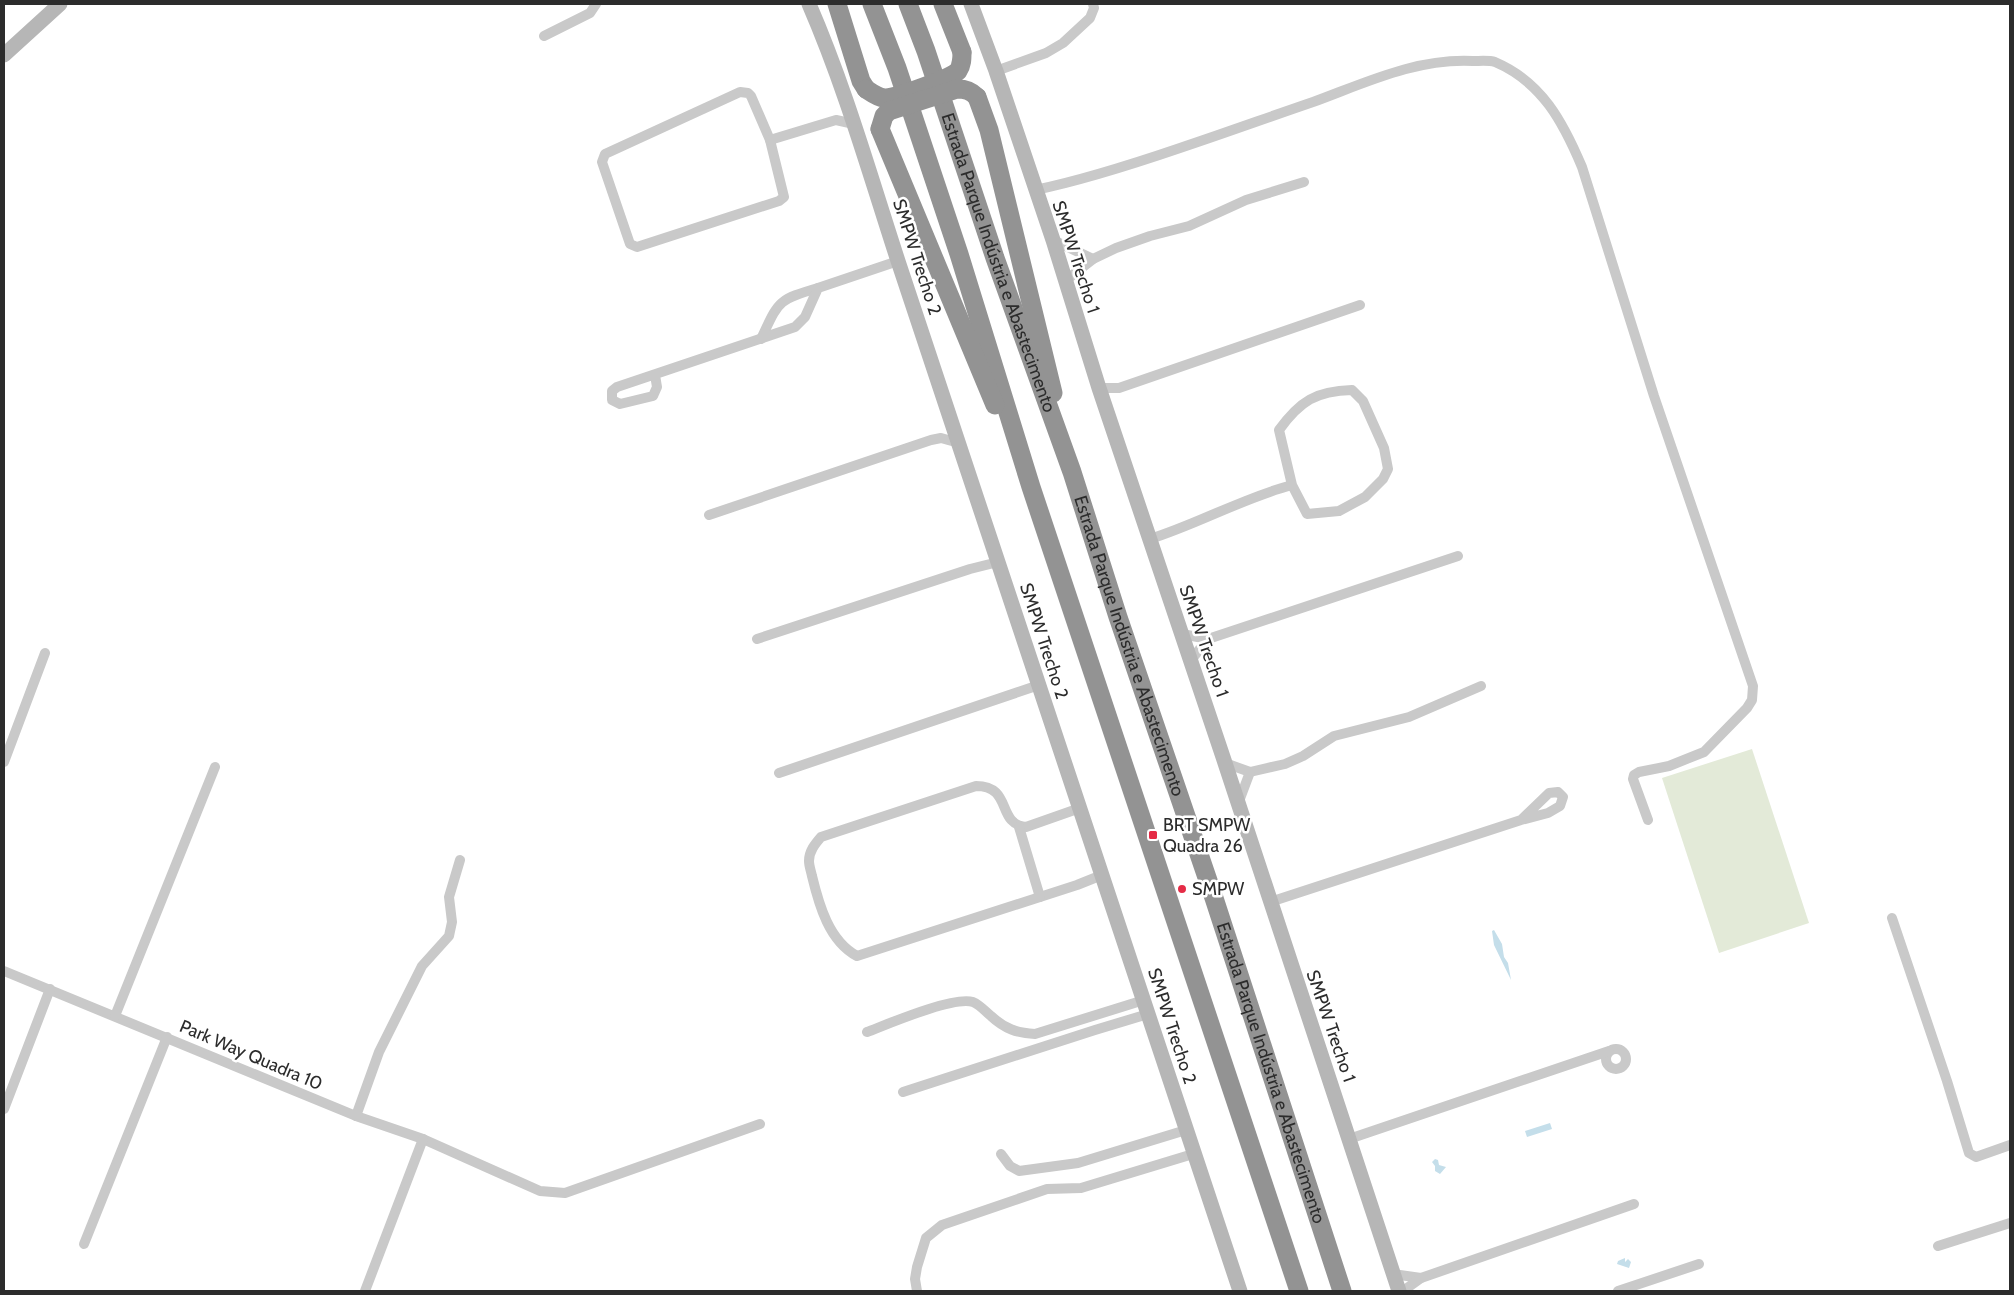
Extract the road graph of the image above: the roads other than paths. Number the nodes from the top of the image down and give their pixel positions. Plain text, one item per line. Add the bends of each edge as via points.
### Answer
1 (60, 4) edge
2 (596, 4) edge
3 (809, 4) edge
4 (837, 4) edge
5 (872, 4) edge
6 (908, 4) edge
7 (943, 4) edge
8 (971, 4) edge
9 (1093, 4) edge
10 (544, 36) dead end
11 (4, 55) edge
12 (996, 70) junction
13 (849, 107) junction
14 (836, 120) junction
15 (854, 124) junction
16 (770, 140) junction
17 (1304, 182) dead end
18 (1035, 190) junction
19 (1053, 240) junction
20 (1093, 259) junction
21 (898, 261) junction
22 (1065, 282) junction
23 (818, 288) junction
24 (1360, 305) dead end
25 (761, 340) junction
26 (655, 375) dead end
27 (1101, 395) junction
28 (953, 424) junction
29 (941, 438) junction
30 (959, 443) junction
31 (1072, 472) junction
32 (1292, 485) junction
33 (1030, 487) junction
34 (709, 515) dead end
35 (1150, 539) junction
36 (1458, 556) dead end
37 (998, 562) junction
38 (1182, 634) junction
39 (757, 638) dead end
40 (1208, 639) junction
41 (45, 653) dead end
42 (1191, 660) junction
43 (1039, 685) junction
44 (1480, 686) dead end
45 (4, 762) edge
46 (1225, 763) junction
47 (214, 767) dead end
48 (1250, 772) junction
49 (780, 773) dead end
50 (1238, 805) junction
51 (1080, 808) junction
52 (1521, 820) dead end
53 (1648, 820) dead end
54 (1020, 827) junction
55 (460, 860) dead end
56 (1102, 874) junction
57 (1040, 897) junction
58 (1270, 902) junction
59 (1892, 918) dead end
60 (4, 971) edge
61 (50, 989) junction
62 (1146, 1007) junction
63 (115, 1016) junction
64 (867, 1032) dead end
65 (167, 1037) junction
66 (1609, 1051) dead end
67 (903, 1092) dead end
68 (4, 1109) edge
69 (356, 1116) junction
70 (760, 1124) dead end
71 (1186, 1130) junction
72 (423, 1139) junction
73 (1349, 1139) junction
74 (2010, 1145) edge
75 (1001, 1154) dead end
76 (1193, 1154) junction
77 (1634, 1204) dead end
78 (2010, 1223) edge
79 (84, 1244) dead end
80 (1938, 1246) dead end
81 (1699, 1264) dead end
82 (1291, 1269) junction
83 (1393, 1274) junction
84 (1422, 1278) junction
85 (365, 1291) edge
86 (917, 1291) edge
87 (1240, 1291) edge
88 (1286, 1291) edge
89 (1299, 1291) edge
90 (1342, 1291) edge
91 (1398, 1291) edge
92 (1403, 1291) edge
93 (1618, 1291) edge

1 - 11 street
2 - 10 street via 590,12
3 - 13 street, SMPW Trecho 2
4 - 7 highway, bridge via 861,81 877,96 890,98 940,81 961,67 962,52
5 - 33 highway, Estrada Parque Indústria e Abastecimento via 943,207
6 - 31 highway, Estrada Parque Indústria e Abastecimento via 994,258
8 - 12 street, SMPW Trecho 1
9 - 12 street via 1090,18 1063,43 1046,54
12 - 18 street, SMPW Trecho 1
13 - 14 street
13 - 15 street, SMPW Trecho 2
14 - 15 street
14 - 16 street
15 - 21 street, SMPW Trecho 2
16 - 16 street via 750,96 744,92 608,152 602,162 630,244 637,247 782,199 784,194
17 - 20 street via 1246,200 1189,226 1150,236
18 - 19 street, SMPW Trecho 1
18 - 53 street via 1179,149 1423,64 1456,60 1494,62 1532,84 1553,109 1582,167 1654,396 1753,686 1752,700 1747,708 1704,752 1634,775
19 - 20 street
19 - 22 street, SMPW Trecho 1
20 - 22 street
21 - 23 street
21 - 28 street, SMPW Trecho 2
22 - 27 street, SMPW Trecho 1
23 - 25 street via 800,324
23 - 25 street via 794,295 778,305
24 - 27 street
25 - 26 street
27 - 35 street, SMPW Trecho 1
28 - 29 street
28 - 30 street, SMPW Trecho 2
29 - 30 street
29 - 34 street
30 - 37 street, SMPW Trecho 2
31 - 33 highway, bridge via 989,130 978,97 965,89 957,89 889,111 880,129
31 - 90 highway, Estrada Parque Indústria e Abastecimento
32 - 32 street via 1306,514 1339,511 1365,497 1383,479 1388,469 1384,448 1363,401 1352,390 1329,391 1309,400 1292,411 1279,430
32 - 35 street via 1264,492
33 - 82 highway, Estrada Parque Indústria e Abastecimento
35 - 38 street, SMPW Trecho 1
36 - 40 street
37 - 39 street
37 - 43 street, SMPW Trecho 2
38 - 40 street
38 - 42 street, SMPW Trecho 1
40 - 42 street
41 - 45 street
42 - 46 street, SMPW Trecho 1
43 - 49 street
43 - 51 street, SMPW Trecho 2
44 - 48 street via 1409,717 1334,736 1285,764
46 - 48 street
46 - 50 street, SMPW Trecho 1
47 - 63 street
48 - 50 street
50 - 58 street, SMPW Trecho 1
51 - 54 street
51 - 56 street, SMPW Trecho 2
52 - 58 street
54 - 57 street
54 - 57 street via 1008,817 999,794 986,786 976,786 821,838 812,848 809,861 818,901 837,939 857,956
55 - 69 street via 449,896 452,922 449,936 422,966 379,1052
56 - 57 street
56 - 62 street, SMPW Trecho 2
58 - 73 street, SMPW Trecho 1
59 - 74 street via 1969,1153 1976,1157
60 - 61 street, Park Way Quadra 10
61 - 63 street, Park Way Quadra 10
61 - 68 street
62 - 64 street via 1036,1034 1018,1033 1006,1028 980,1006 964,1001 936,1007
62 - 67 street via 1095,1030
62 - 71 street, SMPW Trecho 2
63 - 65 street, Park Way Quadra 10
65 - 69 street, Park Way Quadra 10
65 - 79 street
66 - 73 street
69 - 72 street, Park Way Quadra 10
70 - 72 street, Park Way Quadra 10 via 566,1193 540,1191
71 - 75 street via 1078,1163 1019,1170 1010,1166
71 - 76 street, SMPW Trecho 2
72 - 85 street
73 - 83 street, SMPW Trecho 1
76 - 86 street via 1081,1188 1047,1189 942,1226 926,1238 917,1267
76 - 87 street, SMPW Trecho 2
77 - 84 street
78 - 80 street
81 - 93 street
82 - 88 highway
82 - 89 highway, Estrada Parque Indústria e Abastecimento
83 - 84 street
83 - 91 street, SMPW Trecho 1
84 - 92 street

